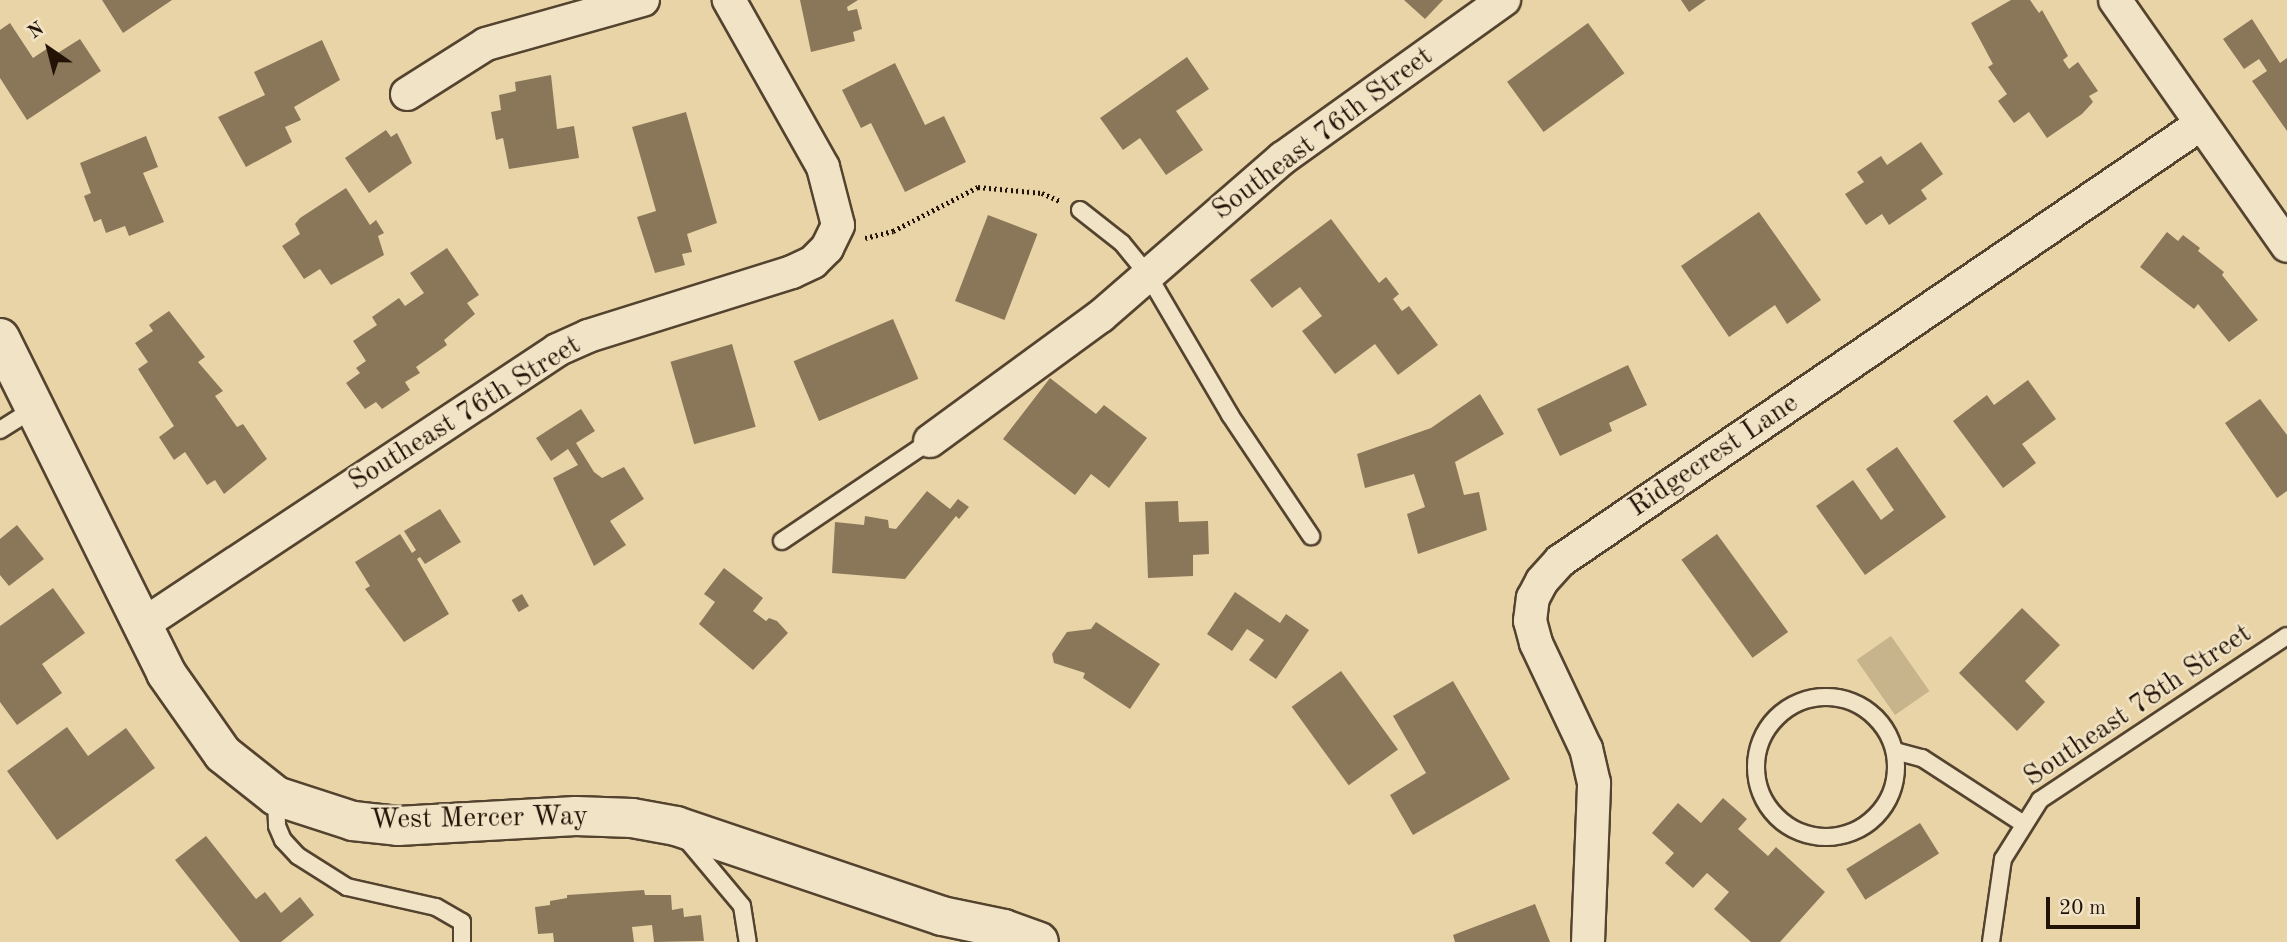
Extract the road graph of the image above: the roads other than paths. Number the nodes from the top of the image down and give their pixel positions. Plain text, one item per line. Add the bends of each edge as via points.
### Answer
1 (643, 0) edge
2 (729, 0) edge
3 (1504, 0) edge
4 (2115, 0) edge
5 (407, 94) dead end
6 (2201, 124) junction
7 (1080, 211) road end
8 (2287, 246) edge
9 (1148, 275) junction
10 (0, 338) edge
11 (35, 408) junction
12 (0, 430) edge
13 (930, 441) joint
14 (1311, 536) dead end
15 (782, 541) dead end
16 (142, 625) junction
17 (2287, 636) edge
18 (1895, 751) junction
19 (276, 796) junction
20 (2022, 823) junction
21 (676, 826) junction
22 (462, 942) edge
23 (748, 942) edge
24 (1039, 942) edge
25 (1588, 942) edge
26 (1990, 942) edge

1 - 5 street via 486,44
2 - 16 street, Southeast 76th Street via 823,167 838,225 827,248 813,262 792,272 588,336 557,350
3 - 9 street, Southeast 76th Street via 1283,158
4 - 6 street
6 - 8 street
6 - 25 street, Ridgecrest Lane via 1560,561 1542,581 1533,598 1530,621 1586,749 1594,783
7 - 9 lane via 1122,243
9 - 13 street, Southeast 76th Street via 1101,316
9 - 14 lane via 1230,415
10 - 11 street, West Mercer Way
11 - 12 lane
11 - 16 street, West Mercer Way
13 - 15 lane
16 - 19 street, West Mercer Way via 166,673 216,745 249,779
17 - 20 lane, Southeast 78th Street via 2040,800
18 - 18 lane via 1897,773 1890,796 1876,817 1857,831 1809,836 1787,826 1769,809 1758,787 1755,763 1761,739 1790,706 1810,698 1854,701 1887,730
18 - 20 lane via 1922,758
19 - 21 street, West Mercer Way via 353,821 398,826 576,816 632,818
19 - 22 lane via 283,840 298,856 346,887 436,907 462,922
20 - 26 lane, Southeast 78th Street via 2003,859
21 - 23 lane via 743,906 751,934
21 - 24 street, West Mercer Way via 942,916

